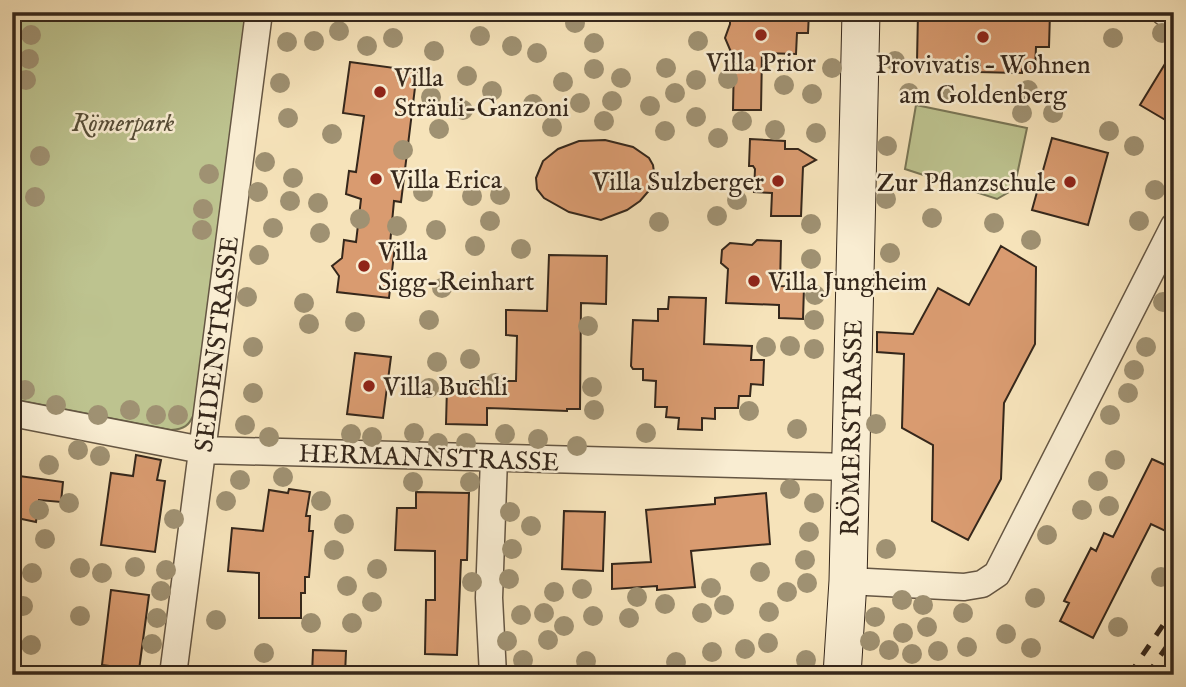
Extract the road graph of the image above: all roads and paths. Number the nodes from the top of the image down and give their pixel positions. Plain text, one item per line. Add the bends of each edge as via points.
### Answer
1 (259, 12) edge
2 (861, 12) edge
3 (1164, 12) edge
4 (1174, 17) edge
5 (1174, 226) edge
6 (12, 413) edge
7 (202, 450) junction
8 (494, 458) junction
9 (850, 467) junction
10 (848, 581) junction
11 (173, 675) edge
12 (493, 675) edge
13 (842, 675) edge

1 - 7 street, SEIDENSTRASSE
2 - 9 main road, RÖMERSTRASSE
3 - 4 street
5 - 10 street via 998,574 982,584 964,587
6 - 7 street, HERMANNSTRASSE
7 - 8 street, HERMANNSTRASSE
7 - 11 street, SEIDENSTRASSE
8 - 9 street, HERMANNSTRASSE
8 - 12 street via 489,598
9 - 10 main road, RÖMERSTRASSE
10 - 13 main road, RÖMERSTRASSE

